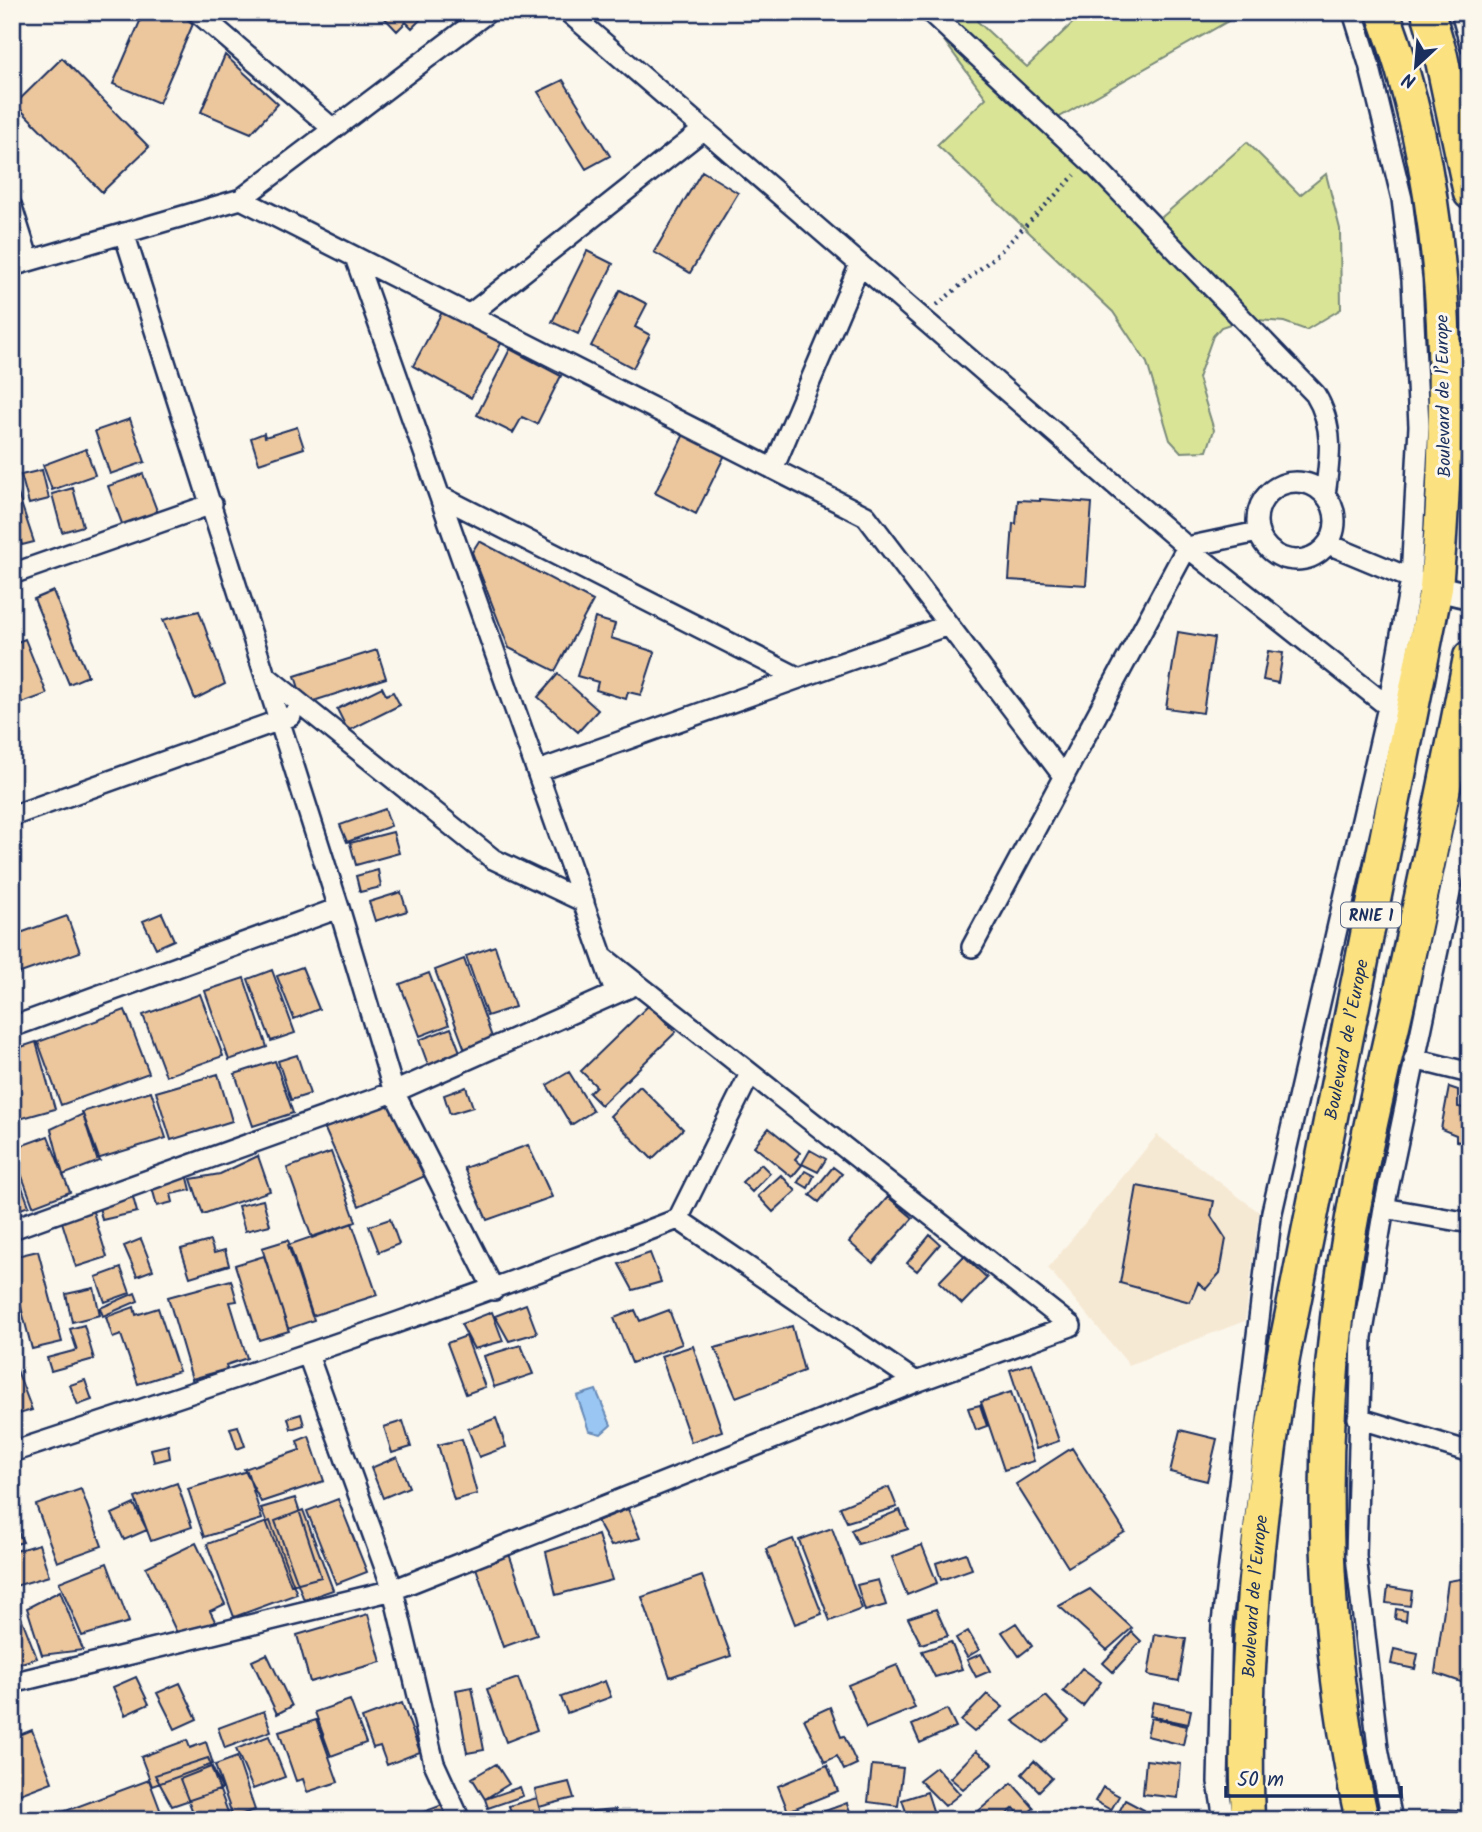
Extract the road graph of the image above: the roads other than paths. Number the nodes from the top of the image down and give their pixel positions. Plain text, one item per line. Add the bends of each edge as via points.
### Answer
1 (197, 12) edge
2 (488, 12) edge
3 (568, 12) edge
4 (930, 12) edge
5 (1353, 12) edge
6 (1383, 12) edge
7 (1428, 12) edge
8 (1461, 12) edge
9 (1470, 44) edge
10 (332, 128) junction
11 (703, 130) junction
12 (1470, 193) edge
13 (241, 199) junction
14 (12, 207) edge
15 (124, 233) junction
16 (355, 257) junction
17 (21, 263) edge
18 (860, 264) junction
19 (469, 315) junction
20 (773, 469) junction
21 (1325, 495) junction
22 (440, 496) junction
23 (212, 504) junction
24 (1258, 532) junction
25 (1328, 544) junction
26 (1187, 547) junction
27 (12, 574) edge
28 (1423, 583) junction
29 (1470, 596) edge
30 (948, 625) junction
31 (1470, 657) edge
32 (266, 676) junction
33 (799, 678) junction
34 (309, 709) junction
35 (1398, 714) junction
36 (280, 721) junction
37 (538, 771) junction
38 (1064, 777) junction
39 (1470, 797) edge
40 (12, 816) edge
41 (1467, 829) edge
42 (584, 902) junction
43 (339, 908) junction
44 (972, 947) dead end
45 (603, 957) junction
46 (637, 984) junction
47 (615, 992) junction
48 (12, 1027) edge
49 (1414, 1059) junction
50 (1470, 1073) edge
51 (750, 1074) junction
52 (394, 1091) junction
53 (1384, 1208) junction
54 (678, 1219) junction
55 (1470, 1223) edge
56 (12, 1228) edge
57 (494, 1290) junction
58 (308, 1355) junction
59 (916, 1382) junction
60 (1358, 1418) junction
61 (12, 1452) edge
62 (1470, 1452) edge
63 (393, 1590) junction
64 (12, 1684) edge
65 (460, 1820) edge
66 (1224, 1820) edge
67 (1248, 1820) edge
68 (1362, 1820) edge
69 (1392, 1820) edge

1 - 10 street
2 - 10 street
3 - 11 street
4 - 21 street via 1095,166 1315,394 1323,407 1331,451
5 - 28 street via 1402,199 1412,280
6 - 28 highway, Boulevard de l’Europe / RNIE 1 via 1417,132 1440,285 1445,470
7 - 12 highway
8 - 9 street
10 - 13 street
11 - 18 street
11 - 19 street
13 - 15 street
13 - 16 street
14 - 17 street
15 - 17 street
15 - 23 street
16 - 19 street
16 - 22 street
18 - 20 street
18 - 26 street
19 - 20 street
20 - 30 street via 866,516
21 - 24 street via 1310,485 1293,482 1277,486 1264,498 1257,514
21 - 25 street via 1334,510 1335,528
22 - 33 street
22 - 37 street
23 - 27 street
23 - 32 street
24 - 25 street via 1266,547 1280,557 1298,560
24 - 26 street
25 - 28 street
26 - 35 street
26 - 38 street
28 - 29 street
28 - 35 highway, Boulevard de l’Europe / RNIE 1
30 - 33 street
30 - 38 street
31 - 68 highway, RNIE 1 via 1361,1180 1330,1385 1329,1591 1344,1732
32 - 34 street
32 - 36 street
33 - 37 street
34 - 36 street
34 - 42 street via 493,859
35 - 66 street via 1272,1212 1222,1623 1218,1782
35 - 67 highway, Boulevard de l’Europe / RNIE 1 via 1266,1466 1255,1585
36 - 40 street
36 - 43 street
37 - 42 street
38 - 44 street
39 - 41 street
41 - 49 street
42 - 45 street
43 - 48 street
43 - 52 street
45 - 46 street
45 - 47 street
46 - 47 street
46 - 51 street
47 - 52 street
49 - 50 street
49 - 53 street
51 - 54 street
51 - 59 street via 1071,1326
52 - 56 street
52 - 57 street
53 - 55 street
53 - 60 street via 1362,1337
54 - 57 street
54 - 59 street
57 - 58 street
58 - 61 street
58 - 63 street
59 - 63 street
60 - 62 street
60 - 69 street via 1359,1596
63 - 64 street
63 - 65 street via 434,1763

